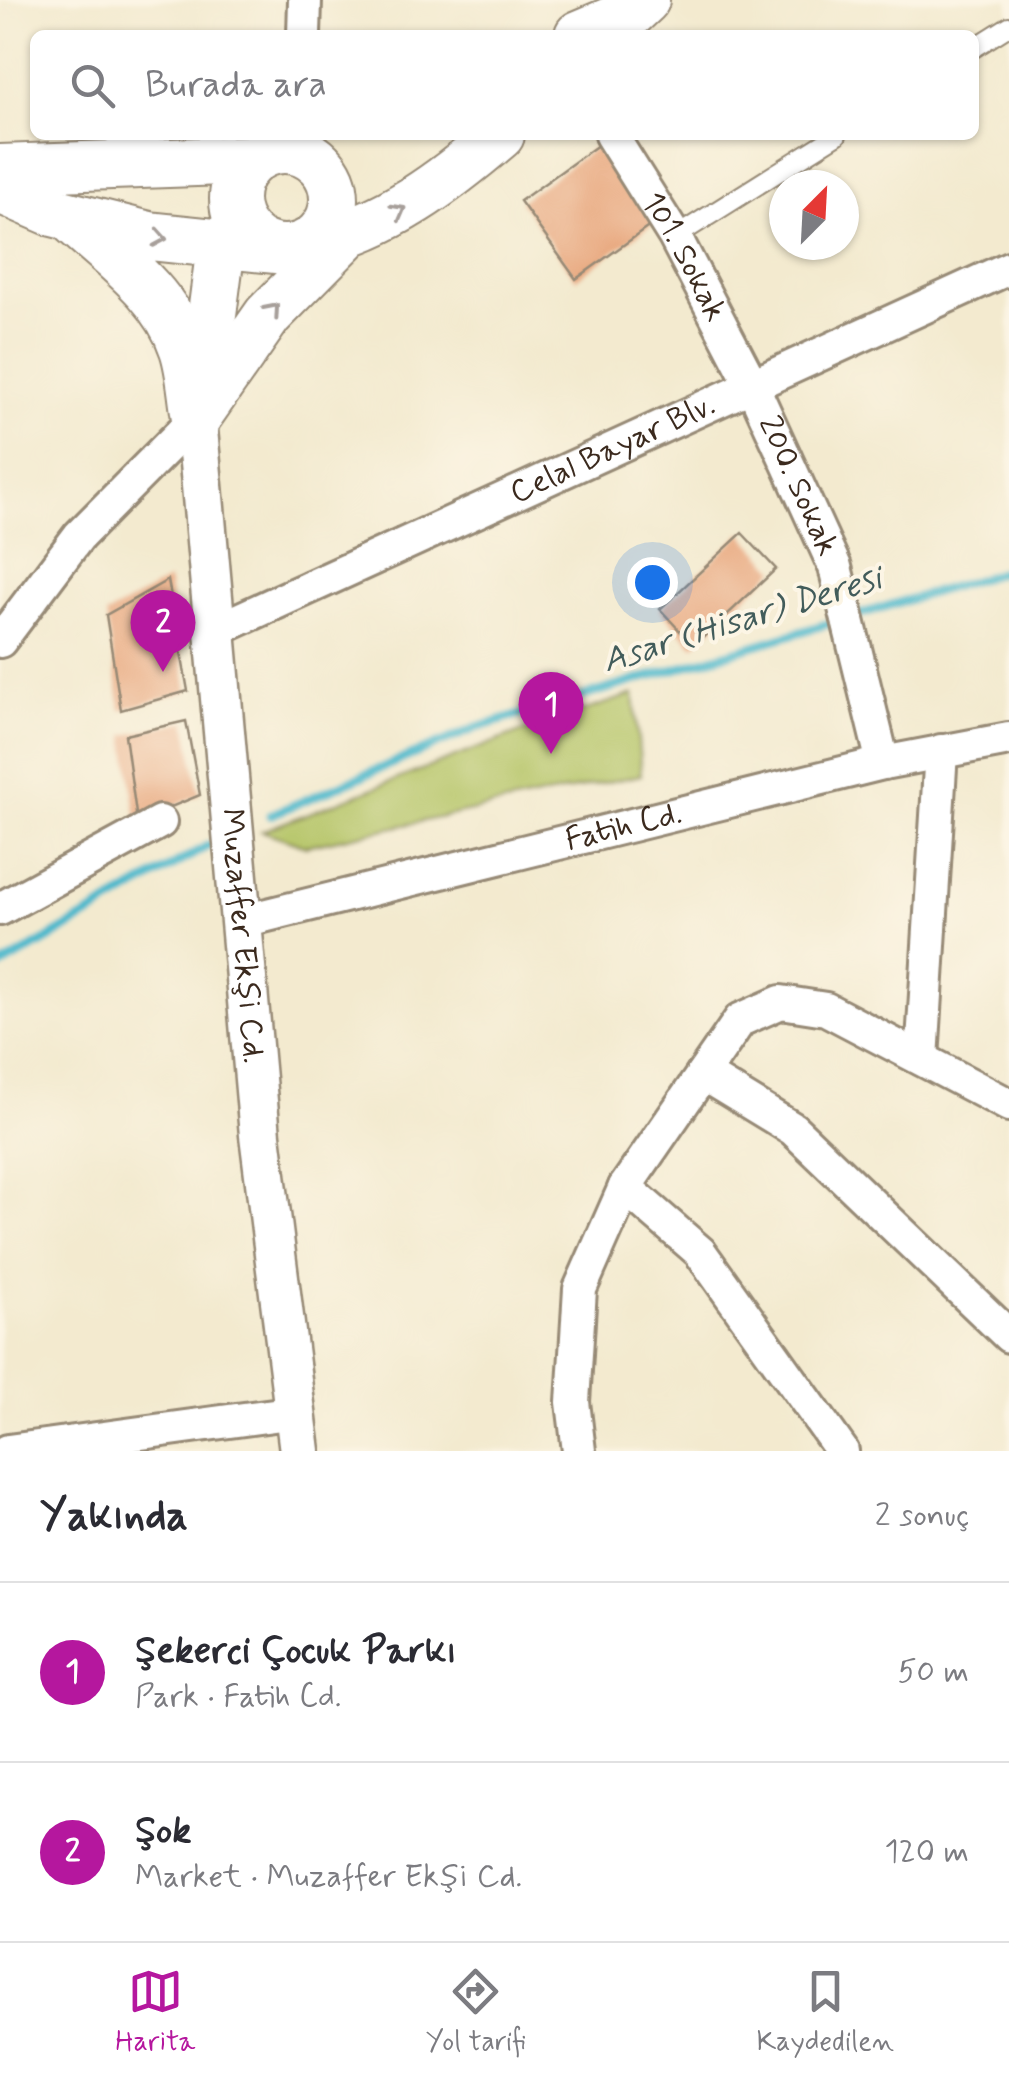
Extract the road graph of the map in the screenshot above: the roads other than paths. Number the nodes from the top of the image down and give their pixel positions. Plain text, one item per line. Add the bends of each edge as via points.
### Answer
1 (305, 0) edge
2 (629, 16) edge
3 (1009, 26) edge
4 (304, 30) edge
5 (592, 30) edge
6 (979, 45) edge
7 (309, 140) edge
8 (494, 140) edge
9 (614, 140) edge
10 (828, 140) edge
11 (273, 148) edge
12 (5, 172) edge
13 (69, 216) junction
14 (675, 238) junction
15 (310, 243) junction
16 (221, 246) junction
17 (1009, 268) edge
18 (752, 385) junction
19 (196, 418) junction
20 (214, 631) junction
21 (0, 641) edge
22 (1009, 738) edge
23 (941, 751) junction
24 (883, 763) junction
25 (160, 822) dead end
26 (0, 909) edge
27 (242, 921) junction
28 (922, 1059) junction
29 (703, 1074) junction
30 (1009, 1105) edge
31 (625, 1188) junction
32 (1009, 1336) edge
33 (298, 1431) edge
34 (581, 1445) edge
35 (88, 1446) edge
36 (8, 1451) edge
37 (842, 1451) edge

1 - 4 street
2 - 5 main road
3 - 6 lane
7 - 11 main road
15 -> 8 main road via 416,201
9 - 14 street, 101. Sokak
10 - 14 lane
11 - 12 main road
11 - 15 main road via 313,157 333,185 331,219
11 - 15 main road via 235,187 238,218 258,243
12 - 13 main road
13 -> 16 main road
13 - 19 main road via 168,315 186,353
14 - 18 street, 101. Sokak
15 - 16 main road
19 -> 15 main road
16 - 19 main road
17 - 18 street, Celal Bayar Blv.
18 - 20 street, Celal Bayar Blv.
18 - 24 street, 200. Sokak via 836,567
19 - 20 street, Muzaffer Ekşi Cd.
19 - 21 street via 79,536
20 - 27 street, Muzaffer Ekşi Cd.
22 - 23 street, Fatih Cd.
23 - 24 street, Fatih Cd.
23 - 28 street
24 - 27 street, Fatih Cd.
25 - 26 street
27 - 33 street, Muzaffer Ekşi Cd. via 260,1135
28 - 29 street via 826,1009 781,1002 740,1020
28 - 30 street
29 - 31 street
29 - 32 street via 793,1129
31 - 34 street via 580,1290 573,1402
31 - 37 street via 700,1252
33 - 35 street
35 - 36 street

